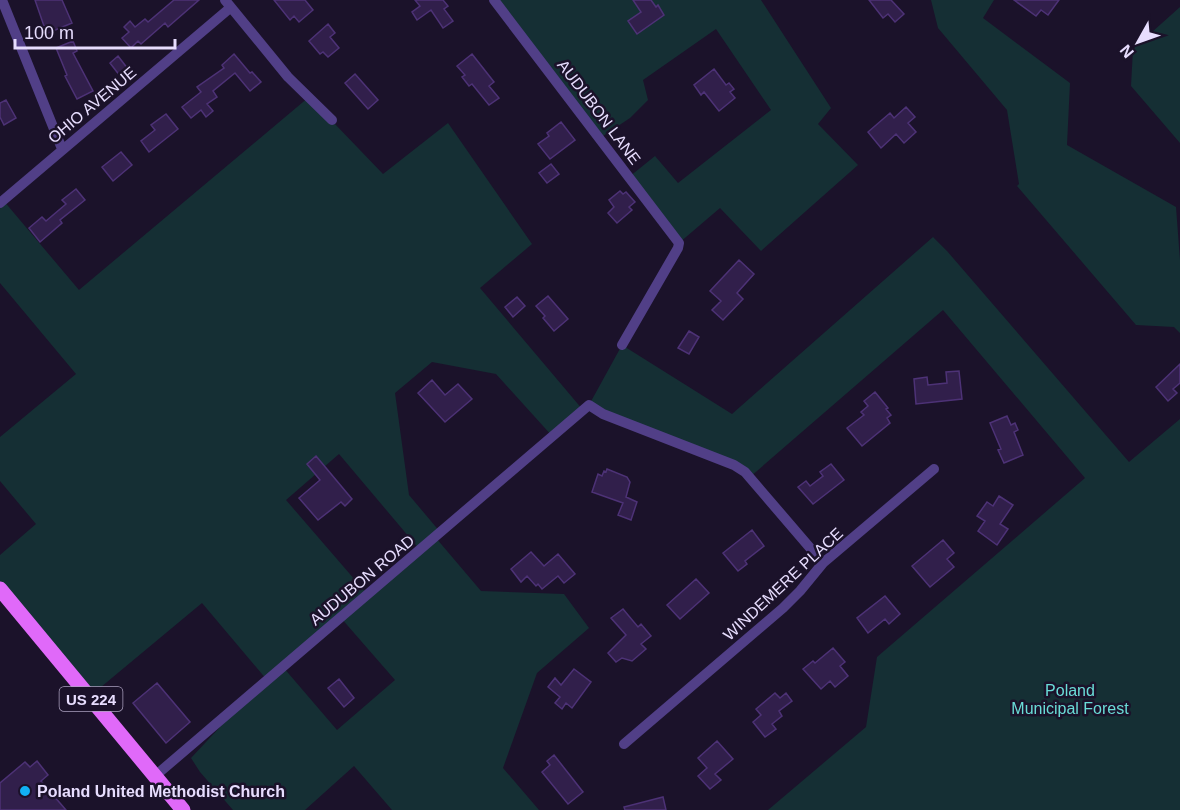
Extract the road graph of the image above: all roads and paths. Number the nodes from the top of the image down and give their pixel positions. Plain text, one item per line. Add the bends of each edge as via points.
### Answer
1 (2, 0) edge
2 (494, 0) edge
3 (227, 4) edge
4 (332, 120) dead end
5 (62, 149) junction
6 (0, 203) edge
7 (622, 345) dead end
8 (934, 469) dead end
9 (823, 563) junction
10 (0, 589) edge
11 (624, 744) dead end
12 (155, 776) junction
13 (183, 810) edge

1 - 5 street
2 - 7 street, AUDUBON LANE via 679,243
3 - 4 street via 288,77
3 - 5 street, OHIO AVENUE
5 - 6 street, OHIO AVENUE
8 - 9 street, WINDEMERE PLACE
9 - 11 street, WINDEMERE PLACE via 783,608
9 - 12 street, AUDUBON ROAD via 750,477 734,465 588,405
10 - 12 main road, US 224
12 - 13 main road, US 224

